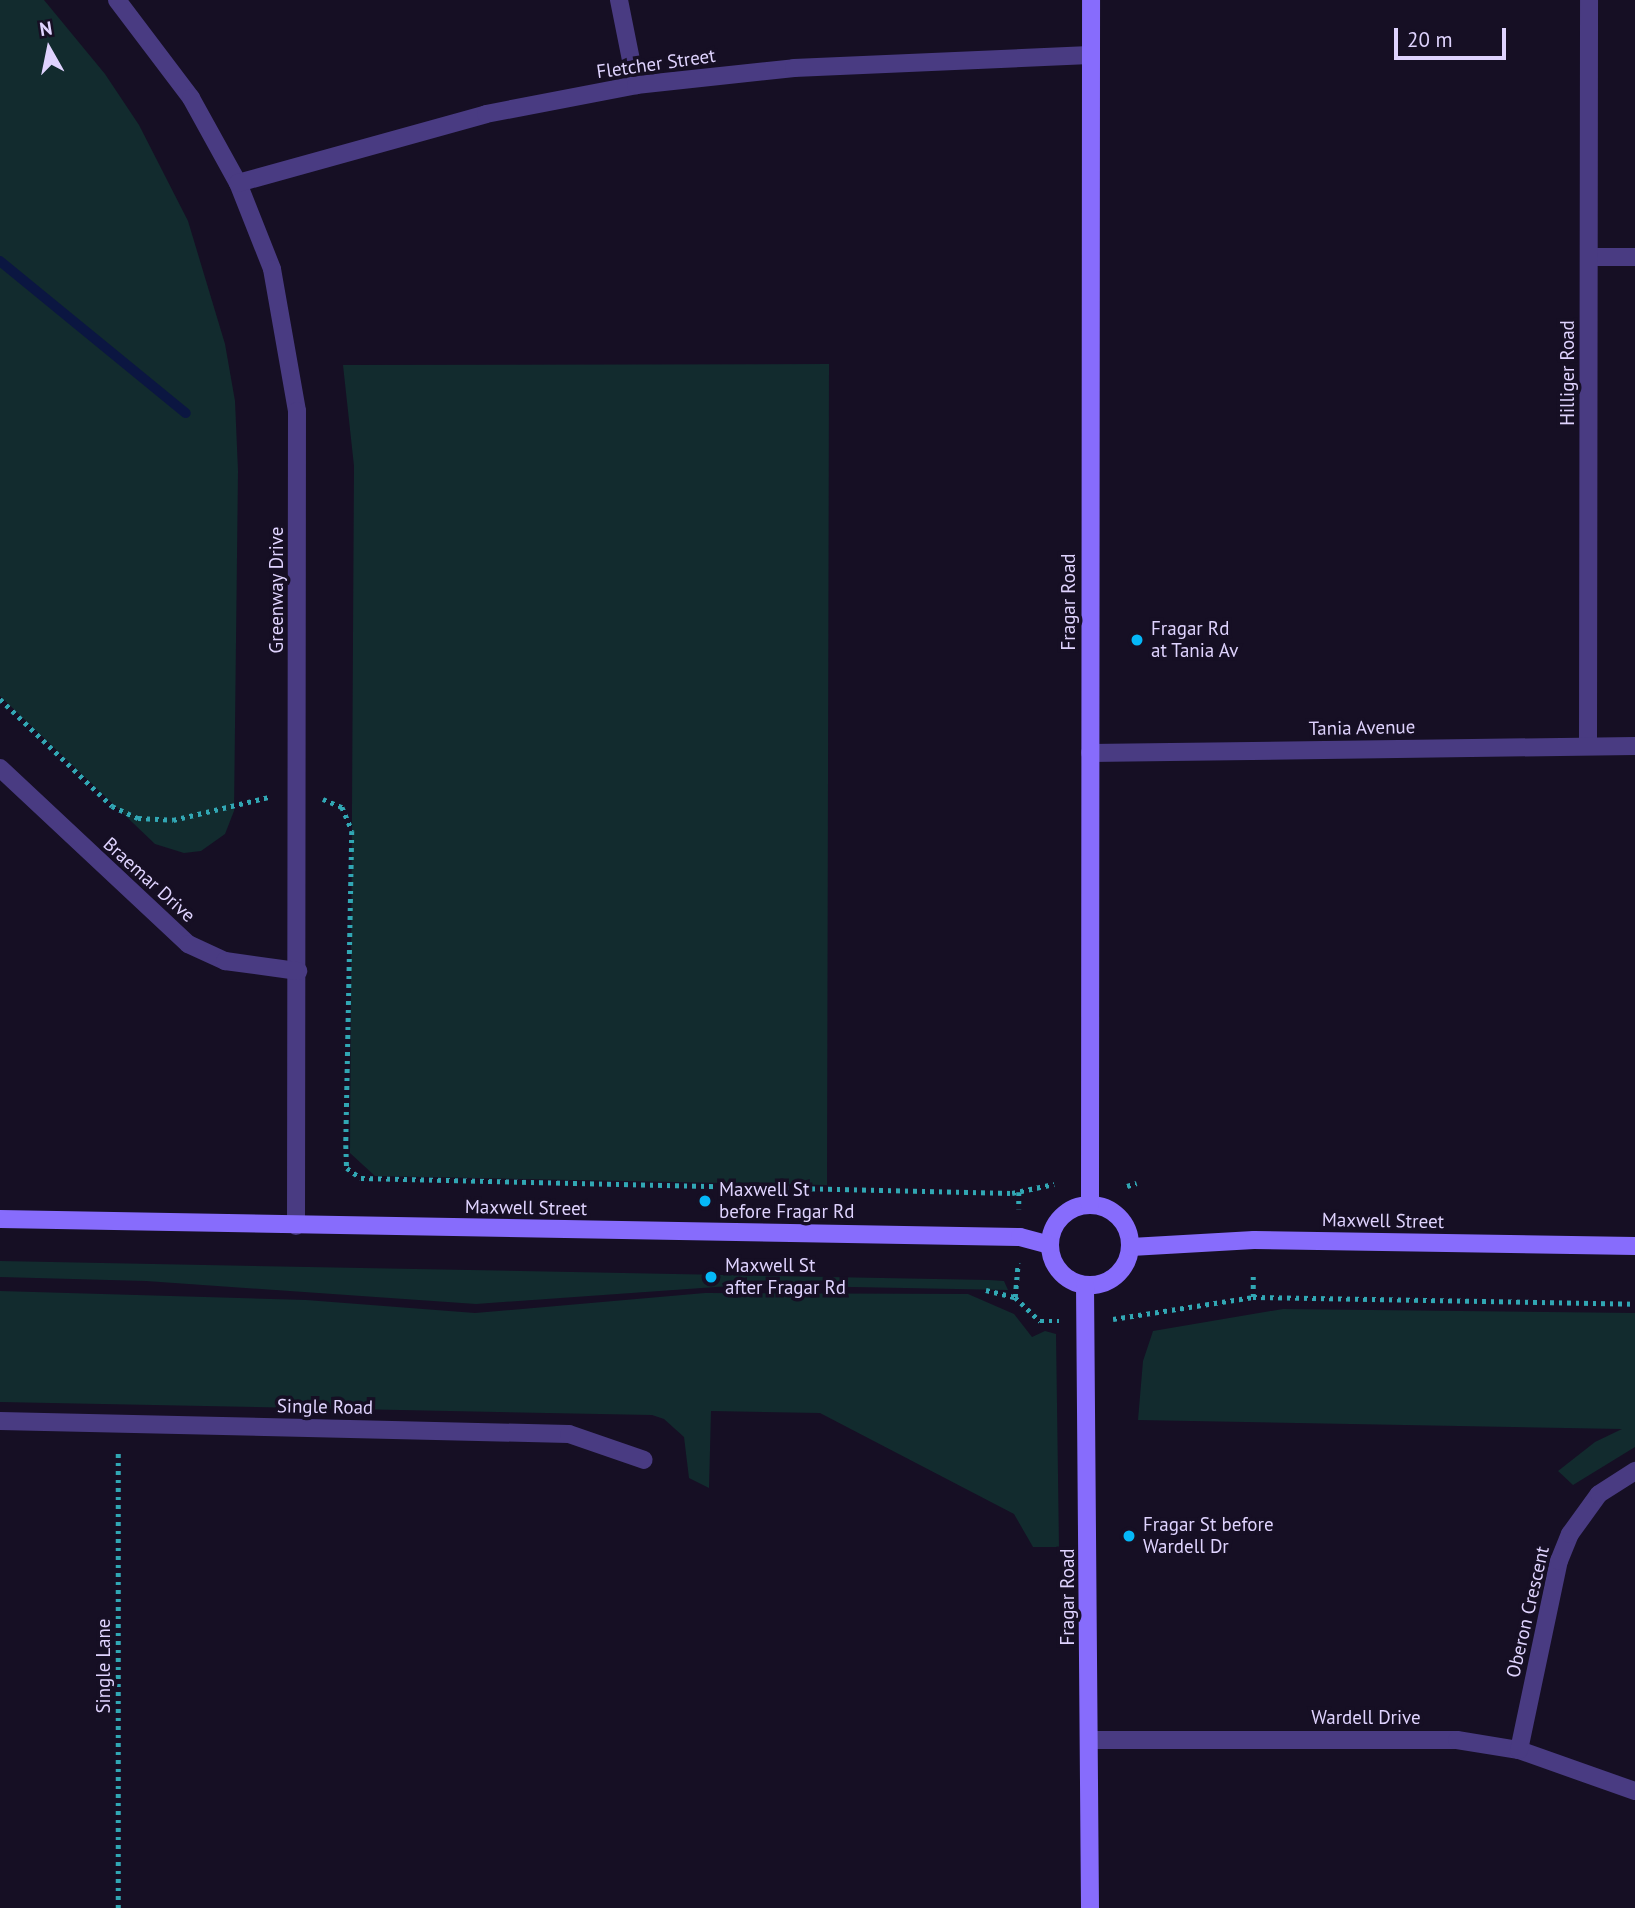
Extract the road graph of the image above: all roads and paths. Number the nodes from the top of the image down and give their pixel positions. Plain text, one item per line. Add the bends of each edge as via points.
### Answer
1 (117, 0) edge
2 (619, 0) edge
3 (1091, 0) edge
4 (1589, 0) edge
5 (1090, 55) junction
6 (636, 85) junction
7 (238, 183) junction
8 (1589, 257) junction
9 (1635, 257) edge
10 (0, 699) edge
11 (1588, 746) junction
12 (1635, 746) edge
13 (1090, 753) junction
14 (0, 768) edge
15 (259, 797) dead end
16 (333, 799) dead end
17 (298, 971) junction
18 (1137, 1183) dead end
19 (1054, 1184) dead end
20 (1127, 1186) dead end
21 (1090, 1205) junction
22 (0, 1219) edge
23 (296, 1226) junction
24 (1049, 1245) junction
25 (1635, 1246) edge
26 (1130, 1247) junction
27 (1253, 1275) dead end
28 (1086, 1285) junction
29 (986, 1290) dead end
30 (1253, 1297) junction
31 (1635, 1304) edge
32 (1139, 1318) dead end
33 (1040, 1321) dead end
34 (0, 1421) edge
35 (118, 1423) junction
36 (643, 1460) dead end
37 (1635, 1471) edge
38 (1090, 1741) junction
39 (1519, 1750) junction
40 (1635, 1791) edge
41 (118, 1908) edge
42 (1090, 1908) edge

1 - 7 street, Greenway Drive via 191,98
2 - 6 street
3 - 5 street, Fragar Road
4 - 8 street, Hilliger Road
5 - 6 street, Fletcher Street via 794,68
5 - 13 street, Fragar Road
6 - 7 street, Fletcher Street via 486,114
7 - 17 street, Greenway Drive via 272,269 297,411
8 - 9 street
8 - 11 street, Hilliger Road
10 - 15 path via 111,806 138,818 173,820
11 - 12 street, Tania Avenue
11 - 13 street, Tania Avenue
13 - 21 street, Fragar Road
14 - 17 street, Braemar Drive via 188,944 225,961
16 - 19 path via 342,807 352,831 346,1145 347,1168 361,1178 1019,1192
17 - 23 street, Greenway Drive
18 - 20 path
21 - 24 street via 1066,1212
21 - 26 street via 1103,1207 1124,1222
22 - 23 street, Maxwell Street
23 - 24 street, Maxwell Street via 1020,1237
24 - 28 street via 1064,1276
25 - 26 street, Maxwell Street via 1254,1240
26 - 28 street via 1128,1260 1111,1280
27 - 30 path
28 - 38 street, Fragar Road
29 - 33 path via 1015,1297
30 - 31 path
30 - 32 path
34 - 35 street, Single Road
35 - 36 street, Single Road via 569,1434 598,1440
35 - 41 path, Single Lane
37 - 39 street, Oberon Crescent via 1599,1494 1570,1534 1559,1561
38 - 39 street, Wardell Drive via 1408,1739
38 - 42 street, Fragar Road
39 - 40 street, Wardell Drive

